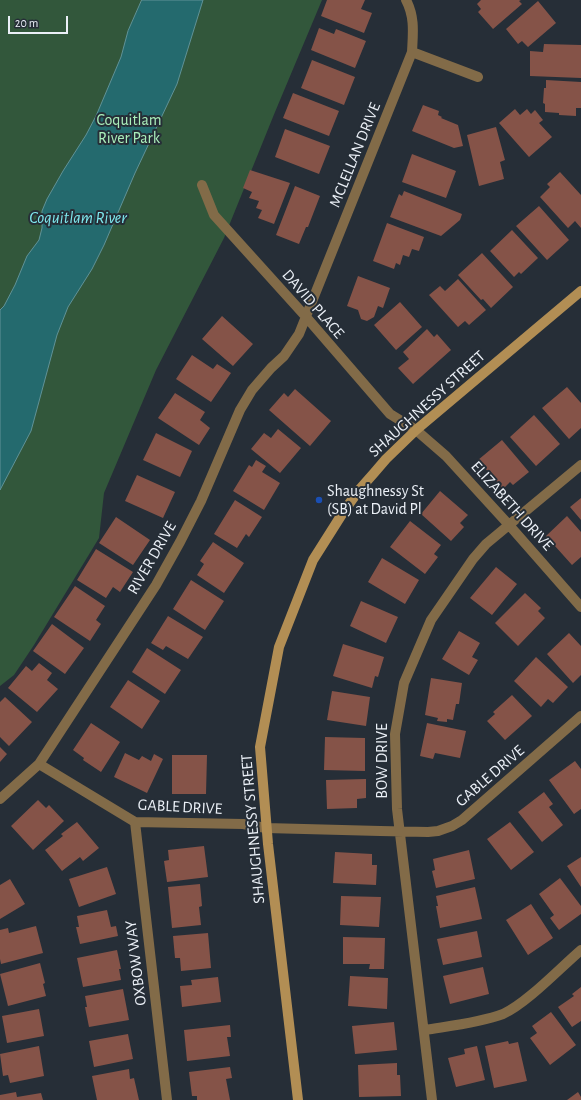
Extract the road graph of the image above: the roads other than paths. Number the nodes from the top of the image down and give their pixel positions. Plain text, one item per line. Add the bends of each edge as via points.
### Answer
1 (406, 0) edge
2 (412, 52) junction
3 (478, 77) dead end
4 (202, 185) dead end
5 (581, 291) edge
6 (306, 318) junction
7 (416, 430) junction
8 (581, 465) edge
9 (509, 525) junction
10 (581, 607) edge
11 (581, 716) edge
12 (39, 764) junction
13 (0, 799) edge
14 (135, 822) junction
15 (266, 828) junction
16 (399, 831) junction
17 (581, 950) edge
18 (425, 1030) junction
19 (167, 1100) edge
20 (298, 1100) edge
21 (432, 1100) edge

1 - 2 street, MCLELLAN DRIVE via 413,22
2 - 3 street
2 - 6 street, MCLELLAN DRIVE
4 - 6 street, DAVID PLACE via 214,215
5 - 7 street, SHAUGHNESSY STREET
6 - 7 street, DAVID PLACE via 390,414
6 - 12 street, RIVER DRIVE via 284,356 252,390 240,410 201,501 156,585
7 - 9 street, ELIZABETH DRIVE via 446,456
7 - 15 street, SHAUGHNESSY STREET via 359,490 313,560 279,647 260,747
8 - 9 street, BOW DRIVE
9 - 10 street, ELIZABETH DRIVE
9 - 16 street, BOW DRIVE via 473,559 431,620 404,684 395,734
11 - 16 street, GABLE DRIVE via 462,820 438,832
12 - 13 street, RIVER DRIVE
12 - 14 street, GABLE DRIVE
14 - 15 street, GABLE DRIVE via 242,824
14 - 19 street, OXBOW WAY
15 - 16 street, GABLE DRIVE
15 - 20 street, SHAUGHNESSY STREET
16 - 18 street, BOW DRIVE
17 - 18 street via 529,996 504,1013
18 - 21 street, BOW DRIVE

